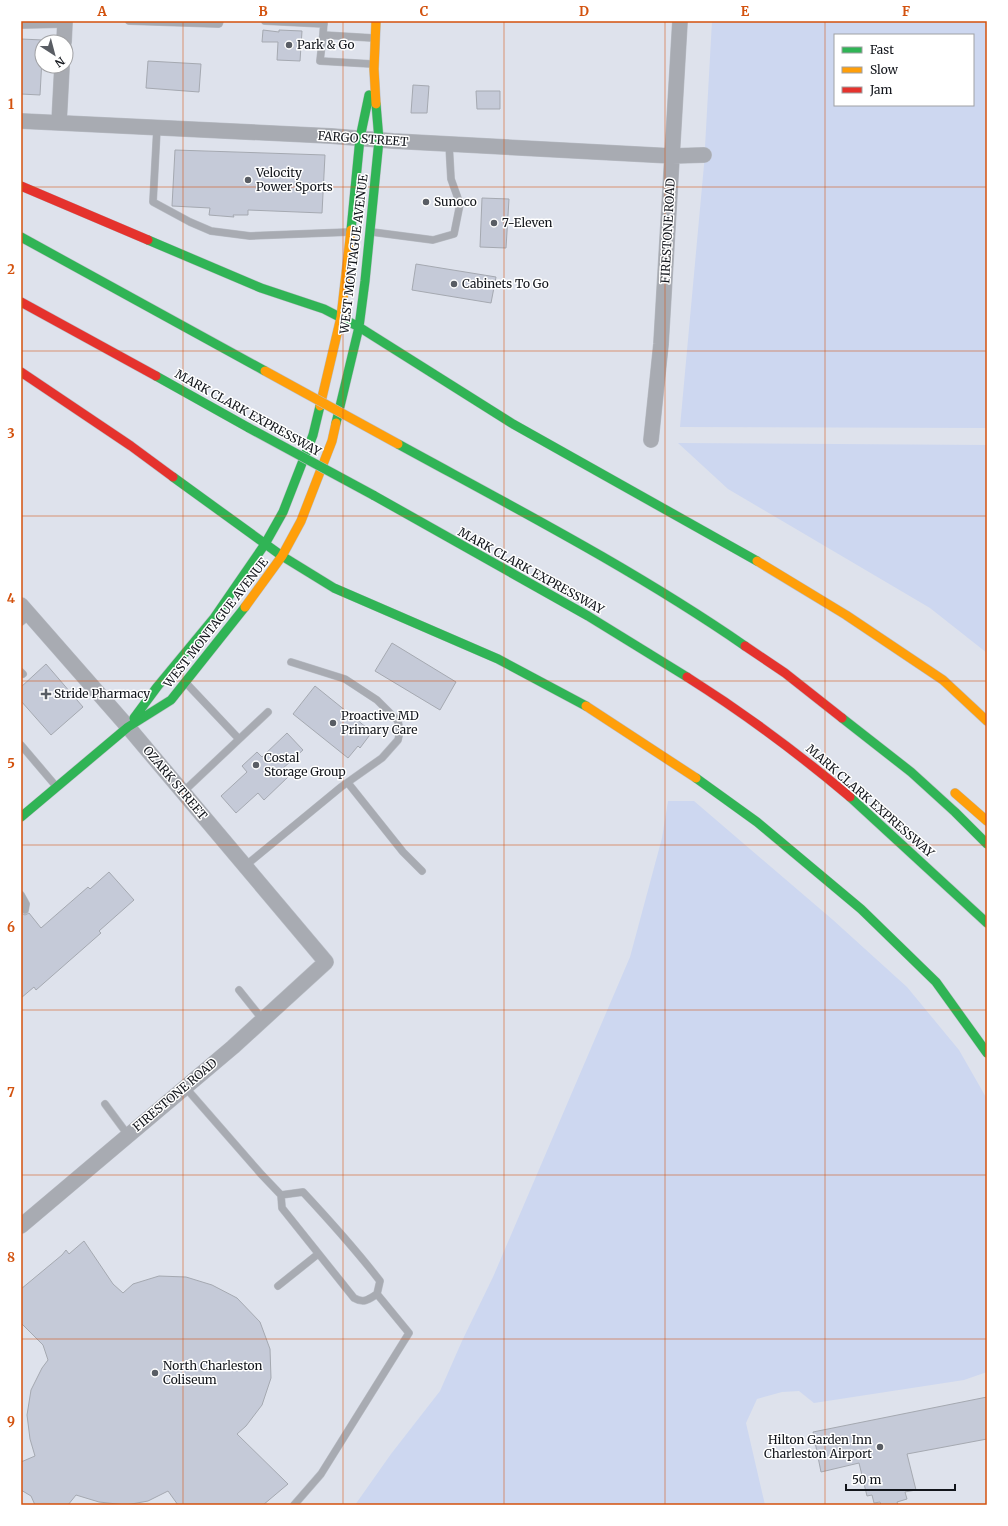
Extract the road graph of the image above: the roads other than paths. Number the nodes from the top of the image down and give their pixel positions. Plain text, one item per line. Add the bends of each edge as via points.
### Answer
1 (129, 21) edge
2 (220, 21) edge
3 (265, 21) edge
4 (376, 21) edge
5 (680, 21) edge
6 (65, 23) edge
7 (324, 23) edge
8 (21, 25) edge
9 (64, 34) edge
10 (323, 35) junction
11 (375, 38) junction
12 (374, 66) junction
13 (62, 74) edge
14 (21, 121) edge
15 (59, 123) junction
16 (156, 128) junction
17 (360, 138) junction
18 (379, 140) junction
19 (449, 144) junction
20 (704, 155) dead end
21 (672, 156) junction
22 (21, 186) edge
23 (360, 232) junction
24 (21, 237) edge
25 (21, 302) edge
26 (341, 317) junction
27 (359, 327) junction
28 (21, 372) edge
29 (651, 440) dead end
30 (265, 544) junction
31 (282, 556) junction
32 (24, 614) edge
33 (764, 659) junction
34 (291, 662) dead end
35 (186, 682) junction
36 (813, 684) dead end
37 (268, 712) dead end
38 (987, 721) edge
39 (128, 727) junction
40 (239, 739) junction
41 (21, 746) edge
42 (348, 783) junction
43 (57, 787) junction
44 (949, 788) dead end
45 (183, 792) junction
46 (21, 817) edge
47 (987, 821) edge
48 (987, 844) edge
49 (245, 866) junction
50 (422, 871) dead end
51 (21, 894) edge
52 (25, 910) dead end
53 (987, 923) edge
54 (326, 962) joint
55 (239, 990) dead end
56 (262, 1020) junction
57 (987, 1053) edge
58 (185, 1087) junction
59 (105, 1104) dead end
60 (128, 1135) junction
61 (281, 1195) junction
62 (21, 1226) edge
63 (318, 1254) junction
64 (278, 1286) dead end
65 (377, 1294) junction
66 (294, 1505) edge

1 - 2 lane via 219,24
3 - 7 lane
4 - 11 main road, WEST MONTAGUE AVENUE
5 - 21 street, FIRESTONE ROAD
6 - 8 lane
6 - 9 street
7 - 10 lane
10 - 11 lane
10 - 12 lane via 320,61
11 - 12 main road, WEST MONTAGUE AVENUE
12 - 17 main road, WEST MONTAGUE AVENUE
12 - 18 main road, WEST MONTAGUE AVENUE
13 - 15 street
14 - 15 street, FARGO STREET
15 - 16 street, FARGO STREET
16 - 17 street, FARGO STREET
16 - 23 lane via 154,202 190,222 211,231 250,236
17 - 18 street, FARGO STREET
17 - 23 main road, WEST MONTAGUE AVENUE
18 - 19 street, FARGO STREET
18 - 23 main road, WEST MONTAGUE AVENUE
19 - 21 street, FARGO STREET
19 - 23 lane via 450,179 460,204 454,234 433,240
20 - 21 street, FARGO STREET
21 - 29 street, FIRESTONE ROAD via 661,344
22 - 26 main road via 261,288
23 - 26 main road, WEST MONTAGUE AVENUE
23 - 27 main road, WEST MONTAGUE AVENUE via 365,281
24 - 33 main road, bridge via 599,554 715,625
25 - 53 main road, MARK CLARK EXPRESSWAY, bridge via 373,495 612,630 668,665 750,720 844,792
26 - 27 main road
26 - 30 main road, WEST MONTAGUE AVENUE via 313,435 283,512
27 - 31 main road, WEST MONTAGUE AVENUE via 332,441 301,521
27 - 38 main road via 513,424 749,556 846,615 943,680
28 - 30 main road via 131,446
30 - 31 main road
30 - 39 main road, WEST MONTAGUE AVENUE via 214,618 157,686
31 - 35 main road, WEST MONTAGUE AVENUE
31 - 57 main road via 334,588 498,659 592,708 679,766 757,822 861,909 936,982
32 - 39 street, OZARK STREET
33 - 36 main road
33 - 48 main road via 852,724 911,772
34 - 42 lane via 345,679 377,700 398,721 398,740 382,758
35 - 39 main road, WEST MONTAGUE AVENUE via 171,700
35 - 40 lane
37 - 40 lane
39 - 43 main road, WEST MONTAGUE AVENUE
39 - 45 street, OZARK STREET
40 - 45 lane
41 - 43 lane
42 - 49 lane
42 - 50 lane via 403,852
43 - 46 main road, WEST MONTAGUE AVENUE
44 - 47 main road
45 - 49 street, OZARK STREET
49 - 54 street, OZARK STREET
51 - 52 lane via 26,904
54 - 56 street, FIRESTONE ROAD
55 - 56 lane
56 - 58 street, FIRESTONE ROAD
58 - 60 street, FIRESTONE ROAD
58 - 61 lane
59 - 60 lane
60 - 62 street, FIRESTONE ROAD
61 - 63 lane via 282,1208
61 - 65 lane via 303,1192 380,1280
63 - 64 lane
63 - 65 lane via 354,1298 366,1301
65 - 66 lane via 409,1333 321,1474

